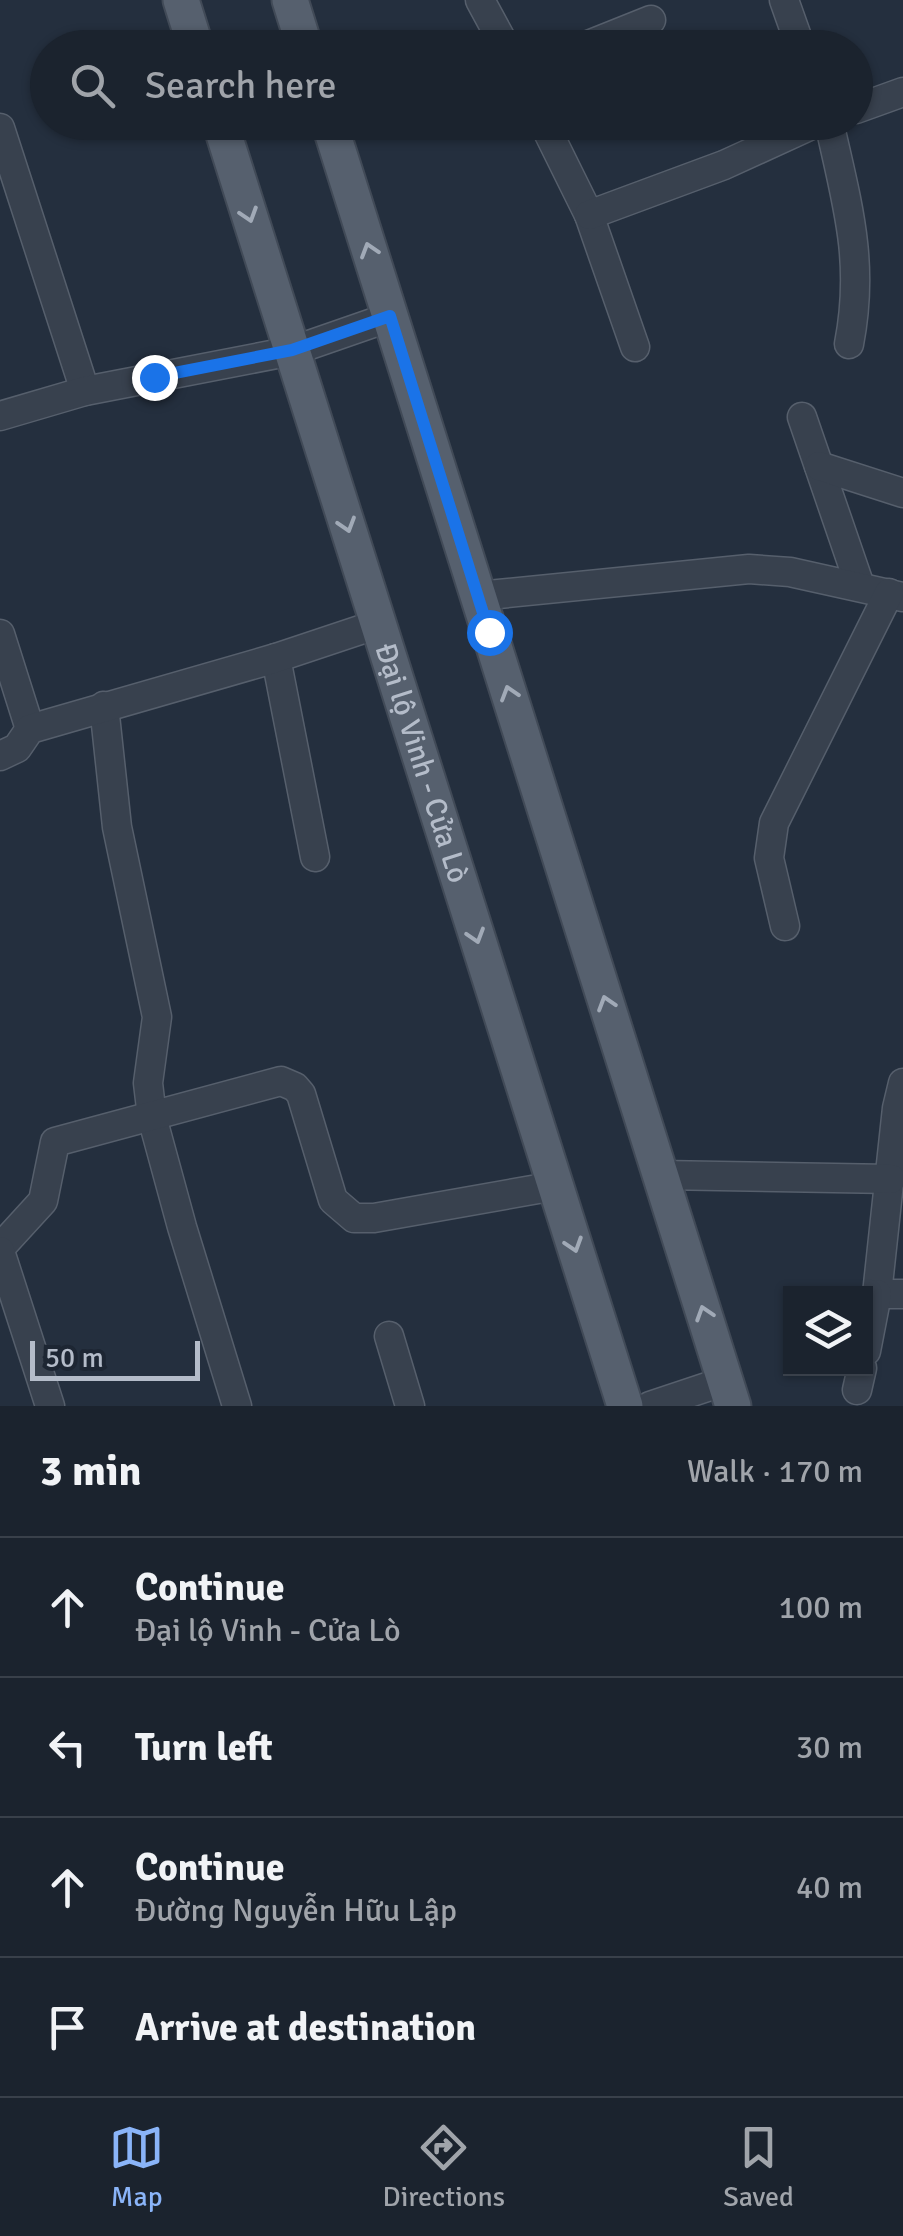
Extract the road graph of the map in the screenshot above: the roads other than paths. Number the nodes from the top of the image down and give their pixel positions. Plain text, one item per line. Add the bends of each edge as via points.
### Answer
1 (181, 0) edge
2 (290, 0) edge
3 (480, 0) edge
4 (784, 0) edge
5 (651, 20) dead end
6 (190, 30) edge
7 (299, 30) edge
8 (496, 30) edge
9 (626, 30) edge
10 (795, 30) edge
11 (903, 92) edge
12 (873, 103) edge
13 (0, 128) edge
14 (226, 140) edge
15 (334, 140) edge
16 (551, 140) edge
17 (779, 140) edge
18 (833, 140) edge
19 (589, 215) junction
20 (390, 316) junction
21 (849, 344) dead end
22 (635, 347) dead end
23 (292, 350) junction
24 (84, 391) junction
25 (0, 416) edge
26 (802, 418) dead end
27 (819, 466) junction
28 (903, 493) edge
29 (860, 586) junction
30 (896, 595) edge
31 (478, 596) junction
32 (378, 624) junction
33 (0, 634) edge
34 (276, 658) junction
35 (104, 706) junction
36 (30, 729) junction
37 (0, 756) edge
38 (315, 857) dead end
39 (785, 926) dead end
40 (903, 1083) edge
41 (152, 1118) junction
42 (660, 1175) junction
43 (891, 1179) junction
44 (555, 1186) junction
45 (0, 1249) edge
46 (890, 1294) edge
47 (873, 1334) edge
48 (389, 1336) dead end
49 (729, 1393) edge
50 (50, 1406) edge
51 (237, 1406) edge
52 (410, 1406) edge
53 (625, 1406) edge
54 (650, 1406) edge

1 - 6 main road
2 - 7 main road
3 - 8 street
4 - 10 street
5 - 9 street
11 - 12 street
13 - 24 street
14 -> 23 main road, Đại lộ Vinh - Cửa Lò
20 -> 15 main road
16 - 19 street
17 - 19 street
18 - 21 street via 857,258
19 - 22 street
20 - 23 street
20 - 31 main road
23 - 24 street
23 -> 32 main road, Đại lộ Vinh - Cửa Lò
24 - 25 street
26 - 27 street
27 - 28 street
27 - 29 street
29 - 30 street
29 - 31 street via 750,569
30 - 39 street via 774,823 769,858
42 -> 31 main road
32 - 34 street
32 -> 44 main road, Đại lộ Vinh - Cửa Lò
33 - 36 street
34 - 35 street
34 - 38 street
35 - 36 street
35 - 41 street via 117,827 157,1017 148,1083
36 - 37 street via 18,748
40 - 43 street
41 - 44 street via 289,1082 300,1094 333,1200 354,1218
41 - 45 street via 55,1142 43,1201
41 - 51 street
42 - 43 street
49 -> 42 main road
43 - 46 street
44 -> 53 main road, Đại lộ Vinh - Cửa Lò
45 - 50 street
46 - 47 street
48 - 52 street
49 - 54 street

